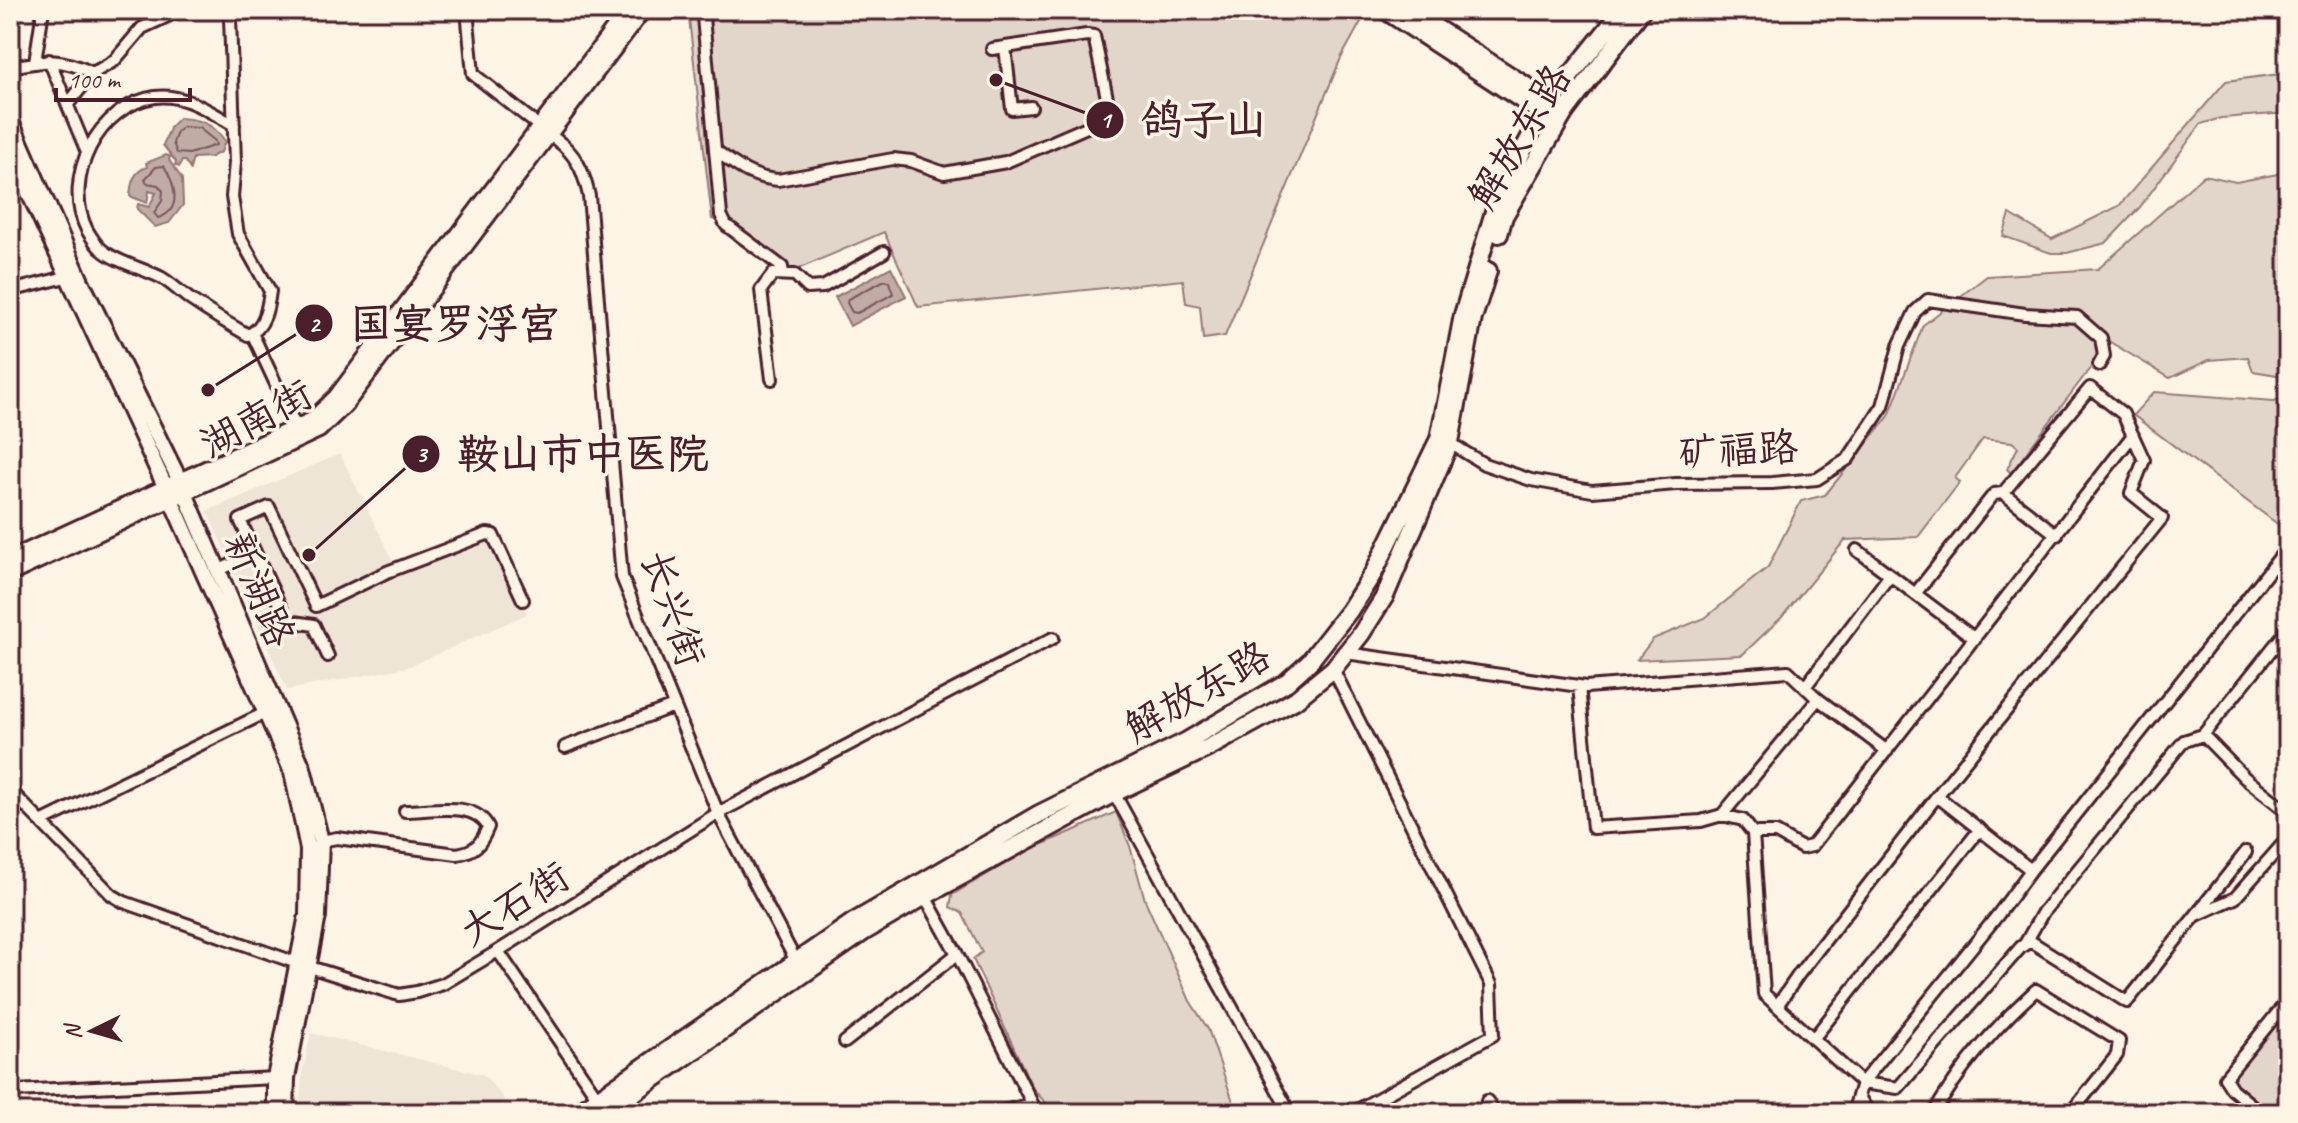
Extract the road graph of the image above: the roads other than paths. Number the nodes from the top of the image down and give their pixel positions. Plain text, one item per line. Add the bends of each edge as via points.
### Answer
1 (43, 10) edge
2 (181, 10) edge
3 (229, 10) edge
4 (467, 10) edge
5 (628, 10) edge
6 (643, 10) edge
7 (707, 10) edge
8 (1385, 10) edge
9 (1408, 10) edge
10 (1623, 10) edge
11 (1642, 10) edge
12 (1005, 47) junction
13 (992, 49) dead end
14 (49, 60) junction
15 (35, 62) junction
16 (10, 67) edge
17 (93, 73) junction
18 (68, 104) junction
19 (1031, 107) dead end
20 (1547, 107) junction
21 (1561, 118) junction
22 (10, 119) edge
23 (234, 125) junction
24 (543, 131) junction
25 (86, 150) junction
26 (715, 150) junction
27 (10, 152) edge
28 (884, 252) dead end
29 (783, 273) junction
30 (66, 277) junction
31 (10, 291) edge
32 (252, 333) junction
33 (2099, 365) dead end
34 (772, 379) dead end
35 (296, 427) junction
36 (2133, 435) junction
37 (1445, 440) junction
38 (175, 489) junction
39 (2003, 493) junction
40 (2057, 535) junction
41 (2288, 547) edge
42 (1857, 550) dead end
43 (255, 554) junction
44 (10, 559) edge
45 (217, 571) junction
46 (10, 574) edge
47 (1890, 575) junction
48 (1915, 594) junction
49 (523, 600) dead end
50 (2288, 629) edge
51 (1053, 638) dead end
52 (1975, 639) junction
53 (1346, 653) junction
54 (328, 656) dead end
55 (1333, 669) junction
56 (1579, 686) junction
57 (1805, 687) junction
58 (1818, 699) junction
59 (674, 706) junction
60 (265, 713) junction
61 (2203, 735) junction
62 (565, 747) dead end
63 (1887, 751) junction
64 (1114, 793) junction
65 (11, 795) edge
66 (1937, 796) junction
67 (405, 811) dead end
68 (2288, 812) edge
69 (718, 813) junction
70 (1722, 815) junction
71 (41, 822) junction
72 (1980, 829) junction
73 (1753, 833) junction
74 (2288, 838) edge
75 (315, 845) junction
76 (2246, 852) dead end
77 (2031, 870) junction
78 (921, 890) junction
79 (2195, 916) junction
80 (2025, 944) junction
81 (498, 951) junction
82 (957, 954) junction
83 (797, 963) junction
84 (303, 964) junction
85 (2288, 1000) edge
86 (1777, 1006) junction
87 (1813, 1039) junction
88 (845, 1042) dead end
89 (281, 1078) junction
90 (1862, 1083) junction
91 (10, 1094) edge
92 (597, 1097) junction
93 (1859, 1097) junction
94 (1487, 1101) dead end
95 (1034, 1108) edge
96 (275, 1113) edge
97 (286, 1113) edge
98 (577, 1113) edge
99 (605, 1113) edge
100 (997, 1113) edge
101 (1290, 1113) edge
102 (1352, 1113) edge
103 (1495, 1113) edge
104 (1853, 1113) edge
105 (1869, 1113) edge
106 (1934, 1113) edge
107 (2071, 1113) edge
108 (2261, 1113) edge

1 - 15 street
2 - 17 street via 142,28 114,61
3 - 23 street
4 - 24 street, 长兴街 via 473,74
5 - 24 main road, 湖南街
6 - 24 main road, 湖南街
7 - 26 street via 703,17
8 - 20 main road
9 - 20 main road
10 - 20 main road, 解放东路
11 - 21 main road, 解放东路
12 - 13 street
12 - 19 street via 1012,109
12 - 26 street via 1094,36 1107,98 1103,120 1006,162 944,173 893,159 759,179
14 - 15 street
14 - 17 street via 67,61
14 - 18 street
15 - 16 street
17 - 18 street
18 - 25 street
20 - 21 main road
20 - 37 main road, 解放东路 via 1494,212 1463,315
21 - 37 main road, 解放东路 via 1504,216
22 - 38 main road, 新湖路
23 - 25 street via 188,100 154,97 120,113
23 - 32 street via 232,197 238,234 270,291 263,321
24 - 35 main road, 湖南街 via 336,397
24 - 38 main road, 湖南街 via 345,405 319,430
24 - 59 street, 长兴街 via 574,156 589,196 622,577
25 - 32 street via 80,203 86,228 102,250 164,279 219,320
26 - 29 street via 726,225
27 - 30 main road, 新湖路
28 - 29 street via 823,287 808,288 795,275
29 - 34 street via 773,274 761,290
30 - 31 street
30 - 38 main road, 新湖路
32 - 35 street
33 - 37 street, 矿福路 via 2104,356 2101,338 2077,317 1928,300 1915,312 1899,346 1883,406 1848,459 1817,479 1592,491 1531,480 1484,464
35 - 38 main road, 湖南街
36 - 39 street via 2123,414 2090,388
36 - 40 street
36 - 66 street via 2144,460 2131,493 2162,518
37 - 53 main road, 解放东路 via 1385,596
37 - 78 main road, 解放东路 via 1374,572 1320,649 1287,682 1187,741 1039,814
38 - 44 main road, 湖南街
38 - 45 main road, 新湖路
38 - 46 main road, 湖南街
38 - 60 main road, 新湖路
39 - 40 street
39 - 48 street via 1994,494
40 - 52 street
41 - 77 street
42 - 47 street
43 - 45 street
43 - 49 street via 240,520 269,507 316,606 387,572 493,535
43 - 54 street via 287,621 314,625
45 - 75 main road, 新湖路 via 303,768
47 - 48 street
47 - 57 street
48 - 52 street
50 - 61 street
51 - 69 street, 大石街
52 - 63 street
53 - 55 main road, 解放东路
53 - 56 street
55 - 64 main road, 解放东路 via 1295,700
55 - 102 street via 1491,984 1493,1035
56 - 57 street via 1788,671
56 - 70 street via 1593,828
57 - 58 street
58 - 63 street
58 - 70 street
59 - 62 street
59 - 69 street, 长兴街
60 - 71 street
60 - 75 main road, 新湖路 via 292,772
61 - 68 street
61 - 80 street via 2184,741 2043,912
63 - 73 street via 1812,846 1802,848 1776,833
64 - 78 main road, 解放东路
64 - 101 street
65 - 71 street, 大石街
66 - 72 street
66 - 86 street
67 - 75 street via 469,810 483,817 488,827 472,852 457,854 337,838
69 - 81 street, 大石街
69 - 83 street, 长兴街
70 - 73 street via 1743,820
71 - 84 street, 大石街 via 124,902
72 - 77 street
72 - 87 street
73 - 86 street via 1764,994
74 - 79 street via 2235,898
75 - 84 main road, 新湖路
76 - 79 street
77 - 90 street
78 - 82 street
78 - 83 main road, 解放东路 via 852,923
78 - 99 main road, 解放东路
79 - 80 street via 2127,1002 2030,941
80 - 90 street via 1898,1088
81 - 84 street, 大石街 via 443,984 399,995
81 - 92 street
82 - 88 street
82 - 95 street
83 - 92 main road, 解放东路
84 - 89 main road, 新湖路
85 - 108 street via 2225,1078
86 - 87 street
87 - 90 street
89 - 91 street
89 - 96 main road, 新湖路
89 - 97 main road, 新湖路
90 - 93 street
92 - 98 main road, 解放东路
93 - 104 street
93 - 105 street
94 - 103 street
95 - 100 street
106 - 107 street via 1948,1088 2036,990 2119,1041 2117,1055

